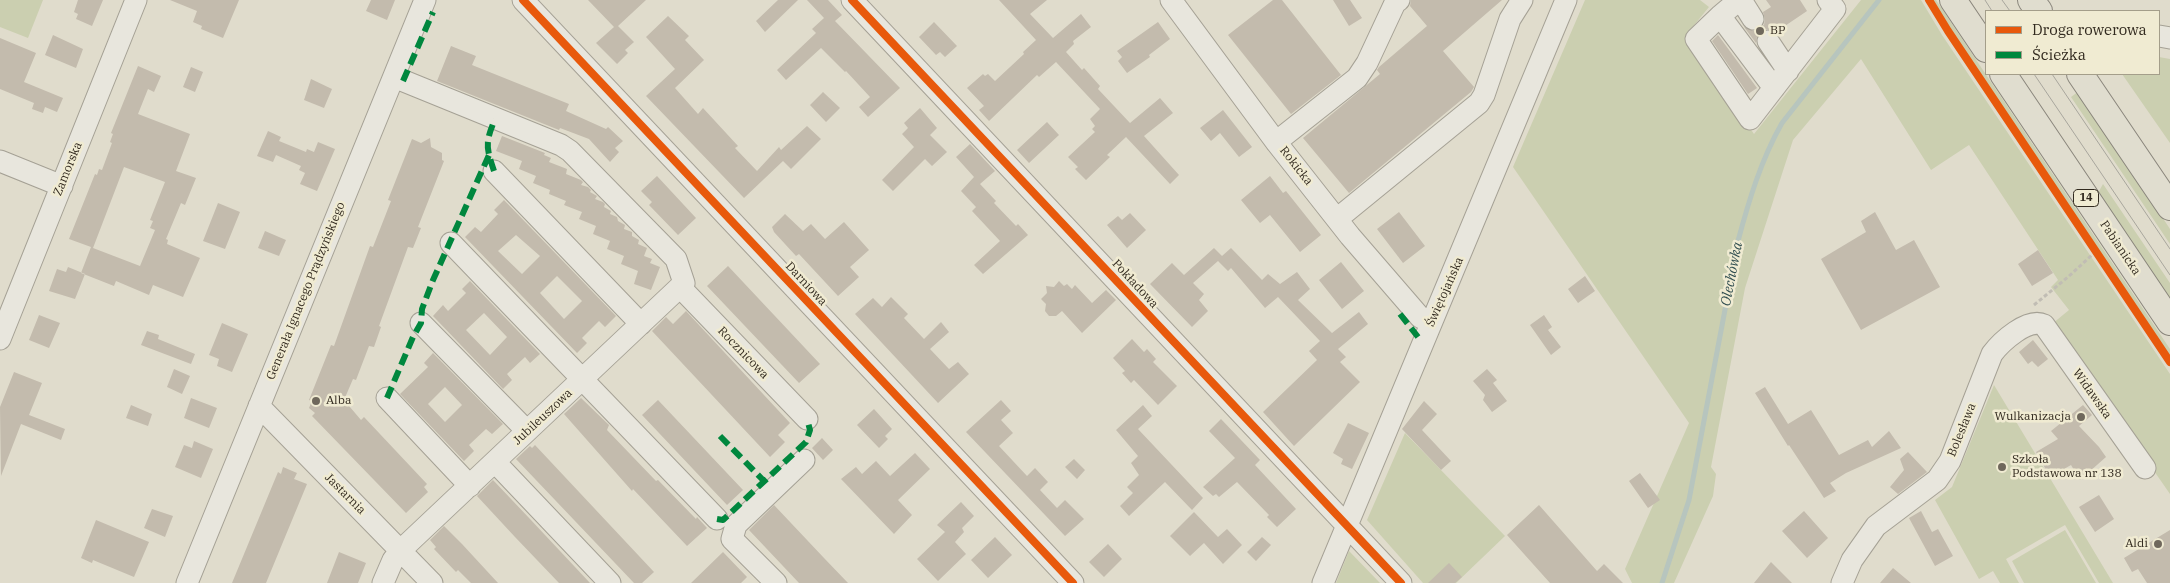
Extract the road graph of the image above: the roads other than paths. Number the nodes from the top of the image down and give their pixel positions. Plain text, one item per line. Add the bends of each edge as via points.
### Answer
1 (136, 0) edge
2 (425, 0) edge
3 (523, 0) edge
4 (852, 0) edge
5 (1172, 0) edge
6 (1398, 0) edge
7 (1522, 0) edge
8 (1566, 0) edge
9 (1740, 0) edge
10 (1953, 0) edge
11 (1835, 3) edge
12 (1720, 16) junction
13 (1753, 19) dead end
14 (1768, 41) dead end
15 (1985, 48) edge
16 (1788, 71) junction
17 (2004, 75) edge
18 (2081, 75) edge
19 (394, 77) junction
20 (1774, 88) junction
21 (1276, 142) junction
22 (0, 161) edge
23 (494, 171) dead end
24 (62, 186) junction
25 (2170, 207) edge
26 (1337, 219) junction
27 (451, 243) dead end
28 (682, 285) junction
29 (2038, 322) joint
30 (2170, 322) edge
31 (421, 323) dead end
32 (1431, 323) junction
33 (641, 324) junction
34 (0, 339) edge
35 (583, 379) junction
36 (387, 398) dead end
37 (259, 406) junction
38 (807, 419) dead end
39 (528, 431) junction
40 (804, 460) dead end
41 (495, 462) junction
42 (2145, 468) dead end
43 (470, 486) junction
44 (716, 520) dead end
45 (1348, 527) junction
46 (401, 550) junction
47 (187, 583) edge
48 (383, 583) edge
49 (432, 583) edge
50 (610, 583) edge
51 (776, 583) edge
52 (1074, 583) edge
53 (1324, 583) edge
54 (1401, 583) edge
55 (1842, 583) edge

1 - 24 street, Zamorska
2 - 19 street, Generała Ignacego Prądzyńskiego
3 - 52 street, Darniowa
4 - 45 street, Pokładowa
5 - 21 street, Rokicka
6 - 21 street via 1357,78
7 - 26 street via 1510,19 1479,103
8 - 32 street, Świętojańska
9 - 12 street
9 - 13 street
10 - 15 main road
11 - 16 street
12 - 20 street
12 - 20 street via 1696,39 1750,119
14 - 16 street
16 - 20 street
17 - 30 main road, Pabianicka / 14
18 - 25 main road
19 - 28 street via 562,145 676,259
19 - 37 street, Generała Ignacego Prądzyńskiego
21 - 26 street, Rokicka
22 - 24 street
23 - 33 street
24 - 34 street, Zamorska
26 - 32 street, Rokicka via 1420,317
27 - 35 street
28 - 33 street, Jubileuszowa
28 - 38 street, Rocznicowa
29 - 42 street, Widawska via 2044,325
29 - 55 street, Bolesława via 2000,344 1992,354 1950,461 1937,480 1876,526 1852,560
31 - 39 street
32 - 45 street, Świętojańska
33 - 35 street, Jubileuszowa
35 - 39 street, Jubileuszowa
35 - 44 street
36 - 43 street
37 - 46 street, Jastarnia
37 - 47 street, Generała Ignacego Prądzyńskiego
39 - 41 street, Jubileuszowa
40 - 51 street via 732,532 732,539
41 - 43 street, Jubileuszowa
41 - 50 street
43 - 46 street, Jubileuszowa
45 - 53 street, Świętojańska
45 - 54 street, Pokładowa
46 - 48 street, Jubileuszowa
46 - 49 street, Jastarnia

